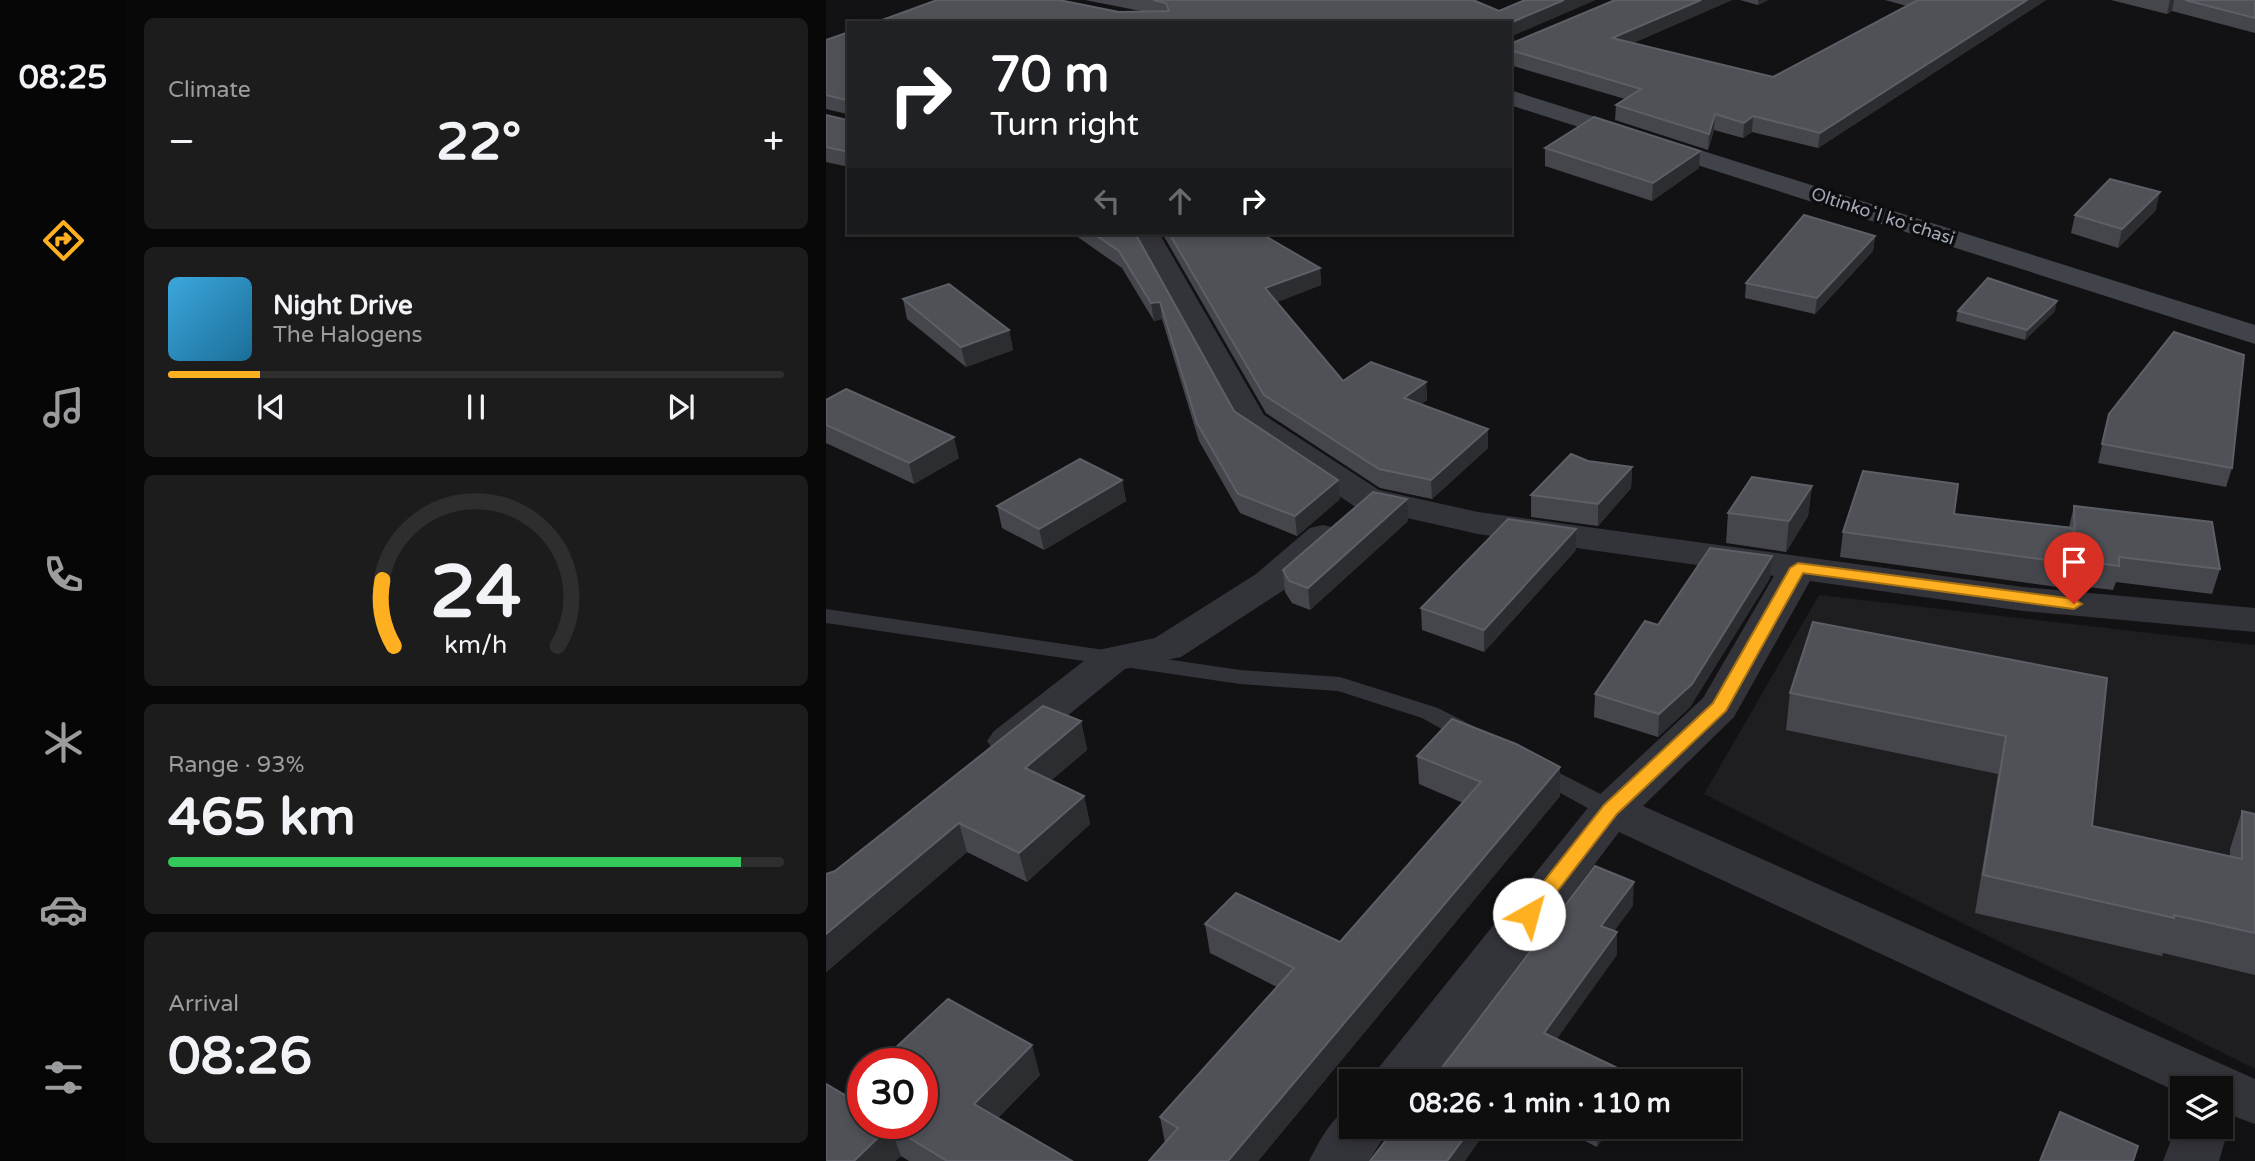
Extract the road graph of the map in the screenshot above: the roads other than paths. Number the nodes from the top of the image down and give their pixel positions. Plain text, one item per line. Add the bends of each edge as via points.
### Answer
1 (1512, 98) edge
2 (1145, 235) edge
3 (2255, 335) edge
4 (1367, 498) junction
5 (1798, 568) junction
6 (826, 616) edge
7 (2255, 620) edge
8 (1112, 659) junction
9 (1490, 745) edge
10 (1514, 758) edge
11 (975, 768) edge
12 (1611, 810) junction
13 (1409, 1069) edge
14 (2176, 1076) edge
15 (1354, 1139) edge
16 (2201, 1139) edge
17 (1337, 1161) edge
18 (2191, 1161) edge

1 - 3 main road, Oltinkoʻl koʻchasi
2 - 4 street via 1251,421
4 - 5 street via 1478,523
4 - 8 street via 1270,582 1167,648
5 - 7 street via 2023,599
5 - 12 street via 1719,707
6 - 8 lane
8 - 9 lane via 1240,677 1340,684 1430,713
8 - 11 street
10 - 12 lane
12 - 13 street
12 - 14 street
15 - 17 street
16 - 18 street

